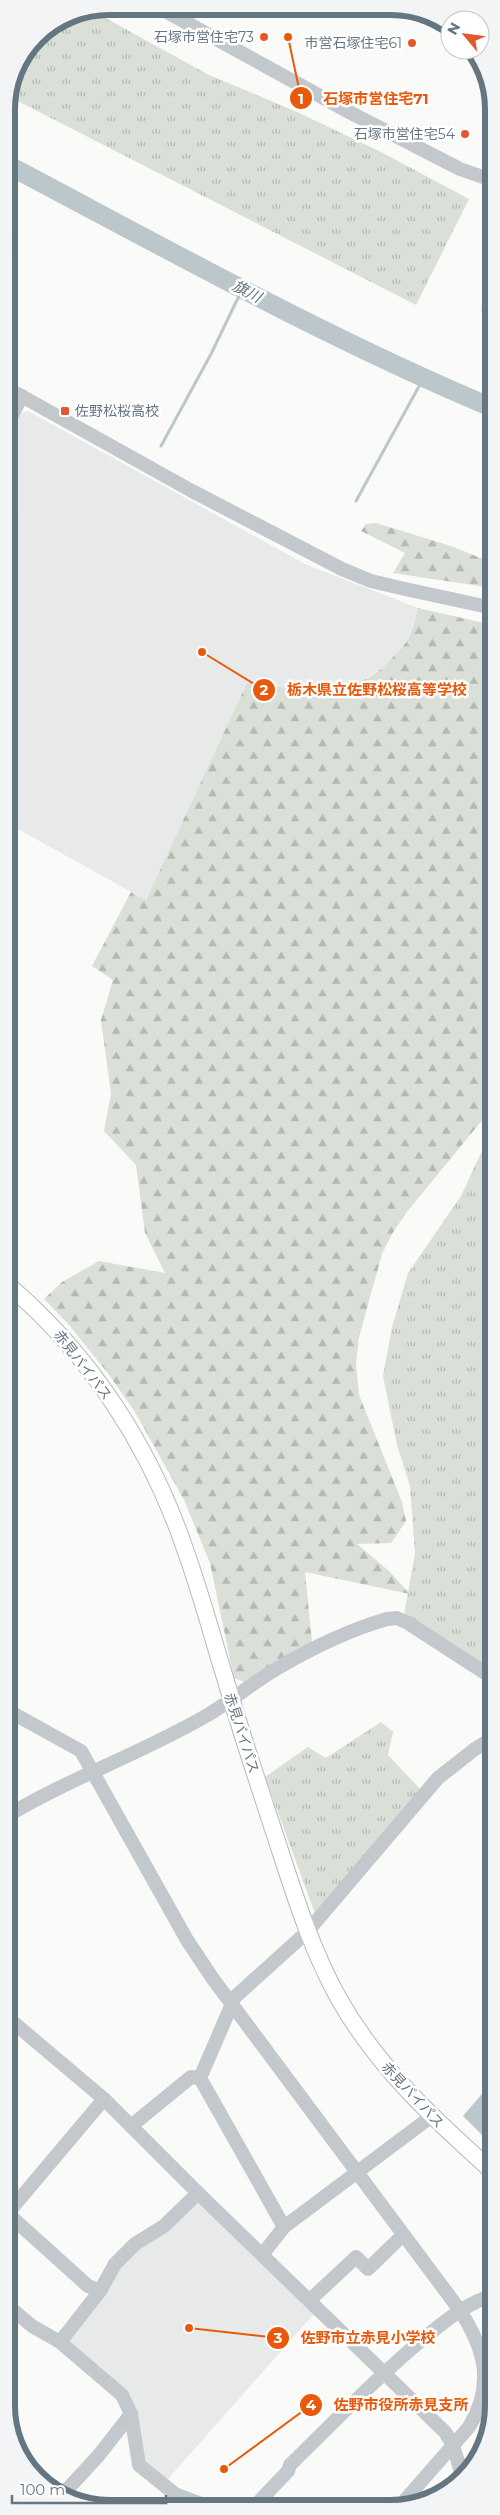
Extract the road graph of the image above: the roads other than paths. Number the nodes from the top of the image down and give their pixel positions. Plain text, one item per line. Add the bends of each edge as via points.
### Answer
1 (172, 15) edge
2 (485, 177) edge
3 (15, 392) edge
4 (22, 396) junction
5 (15, 408) edge
6 (485, 606) edge
7 (15, 1292) edge
8 (485, 1673) edge
9 (231, 1698) junction
10 (15, 1715) edge
11 (485, 1742) edge
12 (92, 1771) junction
13 (15, 1811) edge
14 (308, 1932) junction
15 (231, 2005) junction
16 (15, 2024) edge
17 (200, 2078) junction
18 (104, 2099) junction
19 (432, 2116) junction
20 (131, 2126) junction
21 (485, 2164) edge
22 (356, 2174) junction
23 (198, 2193) junction
24 (15, 2204) edge
25 (15, 2220) edge
26 (284, 2227) junction
27 (402, 2235) junction
28 (262, 2255) junction
29 (100, 2291) junction
30 (485, 2297) edge
31 (310, 2300) junction
32 (460, 2309) junction
33 (15, 2312) edge
34 (60, 2342) junction
35 (384, 2372) junction
36 (131, 2414) junction
37 (453, 2445) junction
38 (460, 2469) edge
39 (67, 2490) edge
40 (406, 2498) edge
41 (191, 2500) edge
42 (261, 2500) edge

1 - 2 street via 350,113 460,169
3 - 4 street
4 - 5 street
4 - 6 street via 192,491 342,569 404,590
7 - 9 main road, 赤見バイパス via 81,1358 143,1450 186,1551
8 - 9 street via 397,1618 323,1644
9 - 12 street via 204,1717
9 - 14 main road, 赤見バイパス
10 - 12 street via 81,1752
11 - 14 street via 438,1778
12 - 13 street
12 - 15 street via 187,1940
14 - 15 street via 235,1997
14 - 19 main road, 赤見バイパス via 338,1996 364,2039
15 - 17 street
15 - 22 street
16 - 18 street
17 - 20 street via 192,2076
17 - 26 street
18 - 20 street
18 - 24 street
19 - 21 main road, 赤見バイパス
19 - 22 street
20 - 23 street
22 - 26 street
22 - 27 street
23 - 28 street
23 - 29 street via 164,2226 136,2244 115,2264
25 - 29 street via 88,2286
26 - 28 street
27 - 31 street via 368,2269 356,2257
27 - 32 street
28 - 31 street
29 - 34 street
30 - 32 street
31 - 35 street
32 - 35 street
32 - 37 street via 483,2355 484,2383 477,2413
33 - 34 street
34 - 36 street via 122,2395
35 - 37 street via 445,2432
35 - 42 street via 290,2465
36 - 39 street
36 - 41 street via 138,2465 175,2494
37 - 38 street
37 - 40 street

